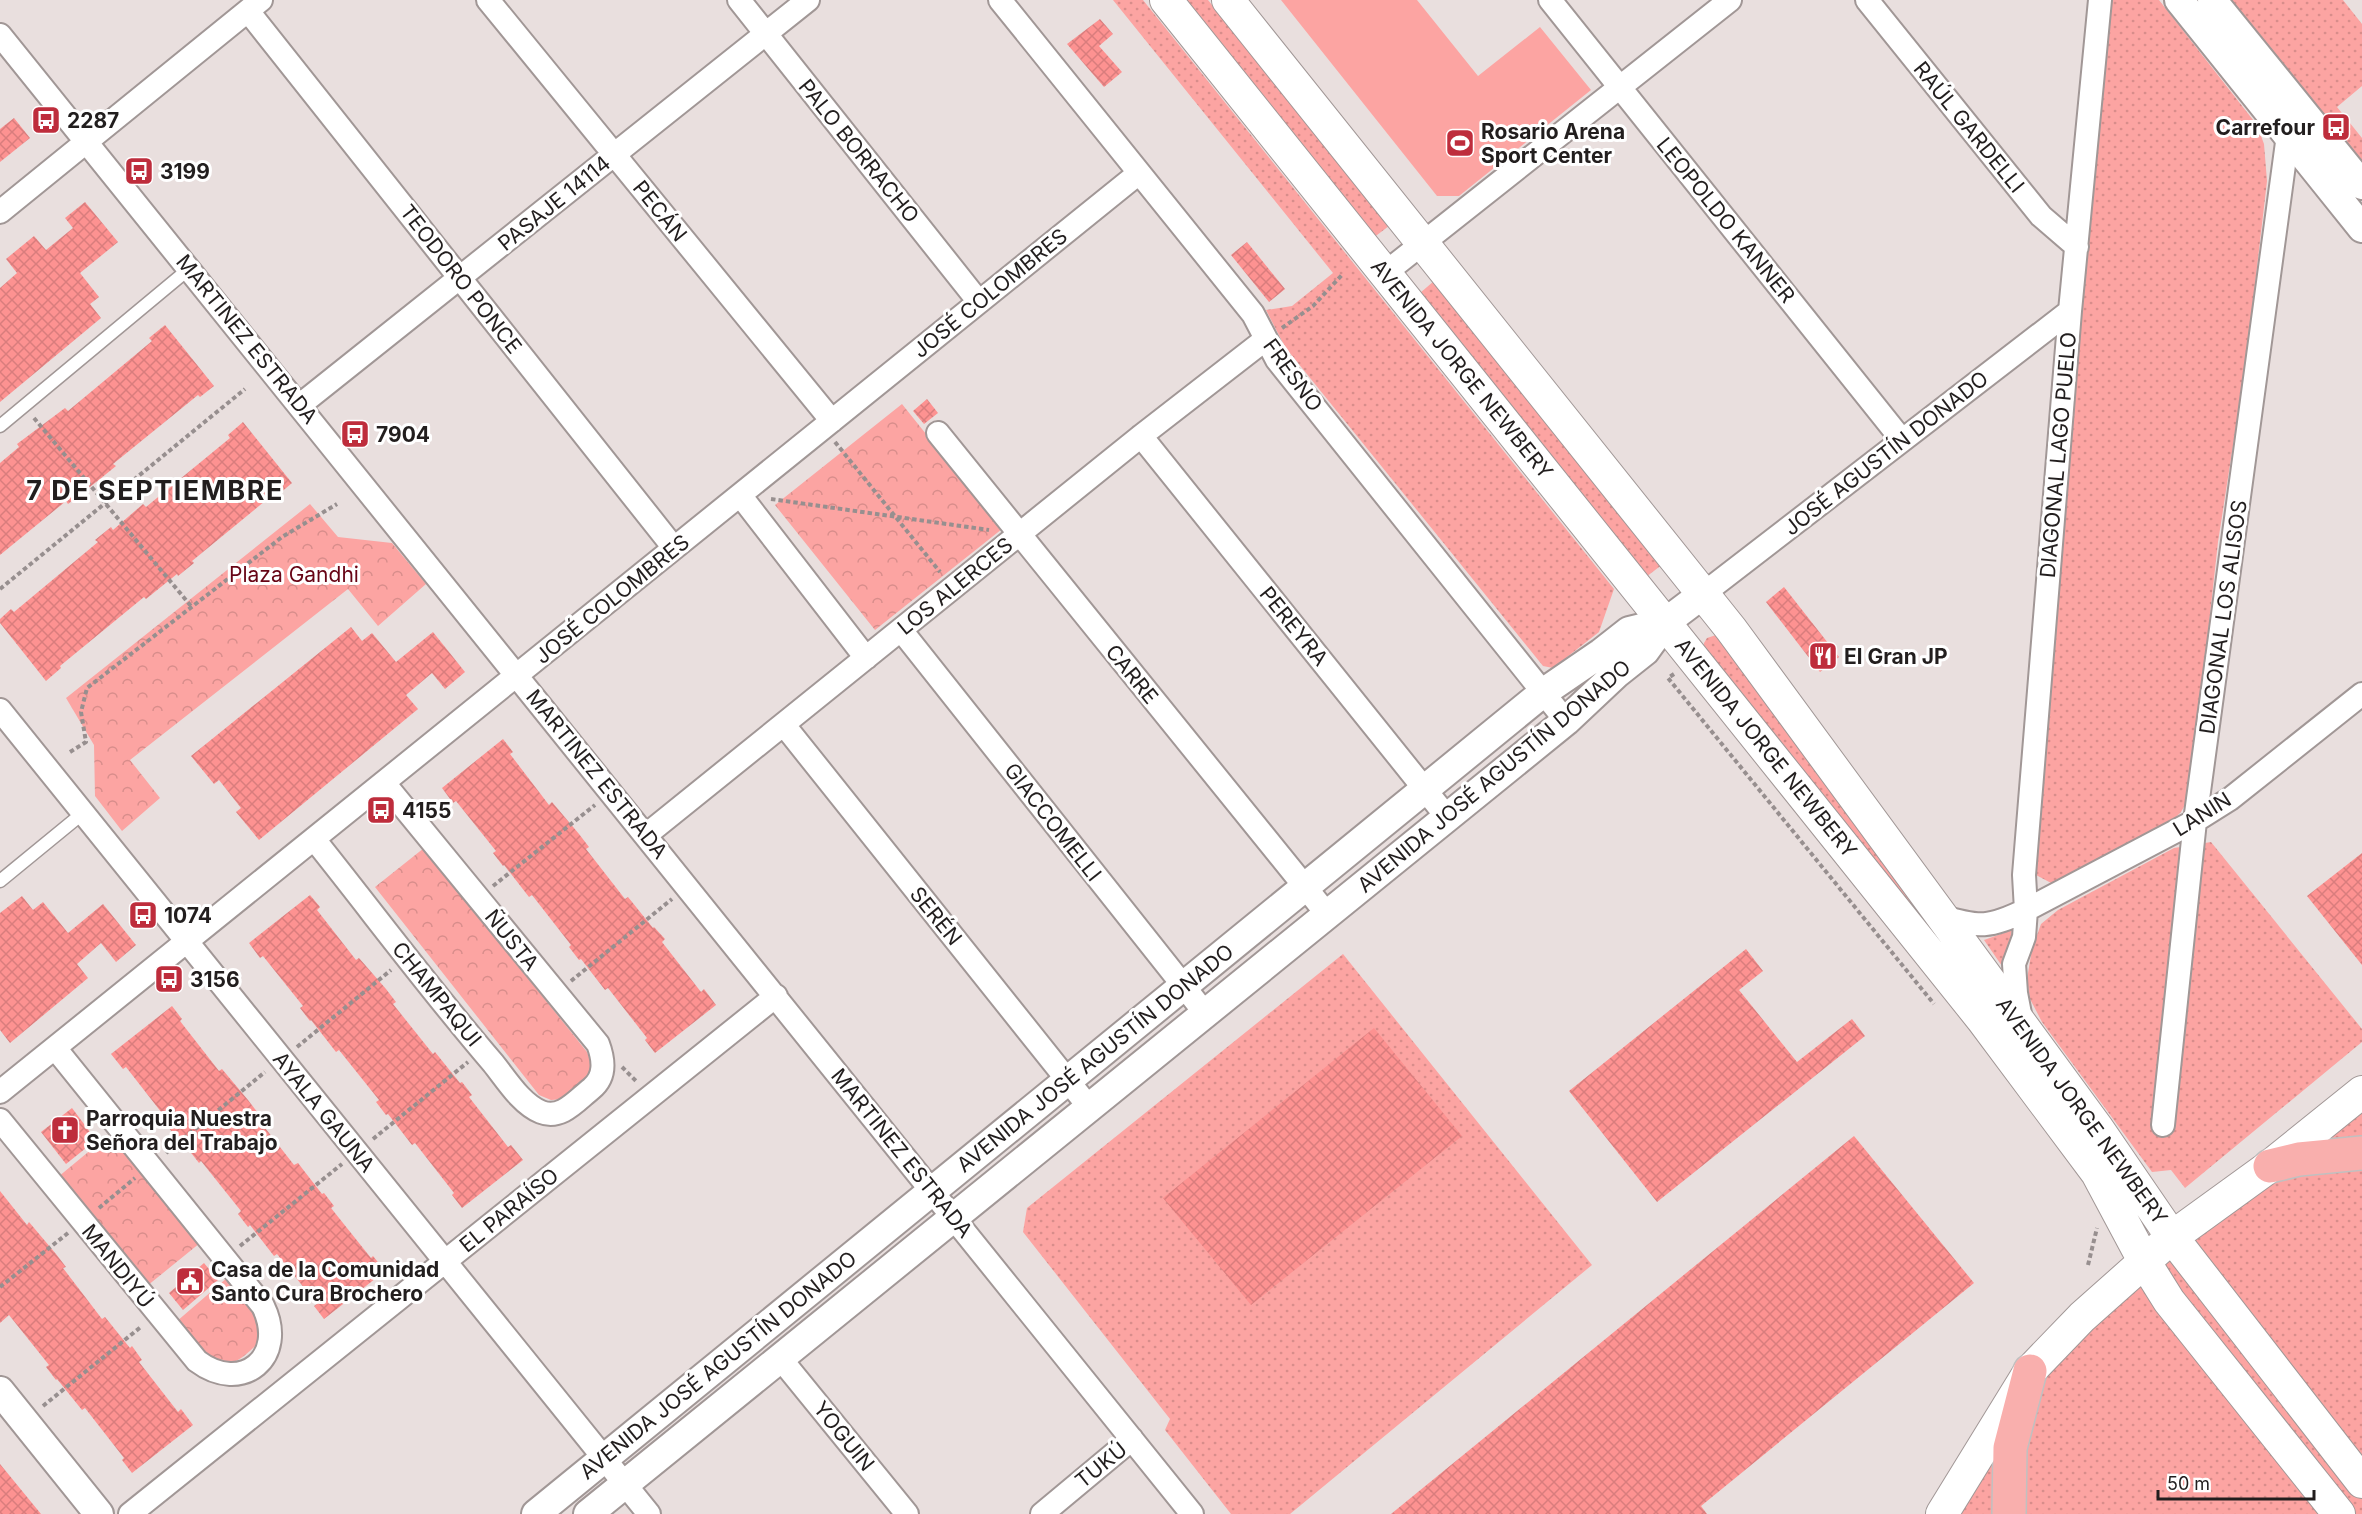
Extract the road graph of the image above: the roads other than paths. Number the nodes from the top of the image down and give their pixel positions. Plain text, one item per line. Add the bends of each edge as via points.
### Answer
1 (488, 0) edge
2 (739, 0) edge
3 (808, 0) edge
4 (1000, 0) edge
5 (1166, 0) edge
6 (1228, 0) edge
7 (1550, 0) edge
8 (1730, 0) edge
9 (1867, 0) edge
10 (2100, 0) edge
11 (2179, 0) edge
12 (2212, 0) edge
13 (254, 5) edge
14 (766, 34) junction
15 (0, 35) edge
16 (1620, 87) junction
17 (2298, 127) junction
18 (86, 143) junction
19 (614, 154) junction
20 (1139, 173) junction
21 (2362, 185) edge
22 (0, 212) edge
23 (2362, 228) edge
24 (1424, 243) junction
25 (2077, 247) junction
26 (190, 268) junction
27 (1385, 273) junction
28 (460, 278) junction
29 (979, 302) junction
30 (2070, 311) junction
31 (1266, 339) junction
32 (300, 405) junction
33 (828, 424) junction
34 (0, 426) edge
35 (938, 433) dead end
36 (1141, 436) junction
37 (1902, 440) junction
38 (740, 495) junction
39 (1020, 534) junction
40 (674, 548) junction
41 (1703, 594) junction
42 (1666, 622) junction
43 (901, 630) junction
44 (866, 658) junction
45 (517, 675) junction
46 (1544, 692) junction
47 (2362, 694) edge
48 (0, 710) edge
49 (1566, 720) junction
50 (784, 724) junction
51 (384, 783) junction
52 (1425, 789) junction
53 (83, 813) junction
54 (1447, 817) junction
55 (2195, 821) junction
56 (646, 836) junction
57 (314, 839) junction
58 (0, 881) edge
59 (1305, 886) junction
60 (2026, 910) junction
61 (1327, 914) junction
62 (1940, 916) junction
63 (187, 941) junction
64 (1183, 986) junction
65 (776, 996) junction
66 (1205, 1013) junction
67 (2023, 1028) junction
68 (54, 1048) junction
69 (1067, 1080) junction
70 (0, 1092) edge
71 (2362, 1092) edge
72 (577, 1101) joint
73 (1089, 1107) junction
74 (0, 1120) edge
75 (2163, 1125) dead end
76 (2362, 1153) edge
77 (2270, 1166) junction
78 (932, 1191) junction
79 (954, 1217) junction
80 (2172, 1237) junction
81 (445, 1261) junction
82 (2144, 1261) junction
83 (780, 1358) junction
84 (2030, 1371) junction
85 (0, 1391) edge
86 (1132, 1439) junction
87 (604, 1459) junction
88 (2362, 1482) edge
89 (625, 1484) junction
90 (99, 1514) edge
91 (130, 1514) edge
92 (536, 1514) edge
93 (588, 1514) edge
94 (649, 1514) edge
95 (908, 1514) edge
96 (1042, 1514) edge
97 (1192, 1514) edge
98 (1942, 1514) edge
99 (2009, 1514) edge
100 (2339, 1514) edge

1 - 19 street, PECÁN
2 - 14 street, PALO BORRACHO
3 - 14 street, PASAJE 14114
4 - 20 street, FRESNO
5 - 27 main road, AVENIDA JORGE NEWBERY
6 - 24 main road, AVENIDA JORGE NEWBERY
7 - 16 street, LEOPOLDO KANNER
8 - 16 street
9 - 25 street, RAÚL GARDELLI via 2041,216
10 - 25 street, DIAGONAL LAGO PUELO
11 - 17 street
12 - 17 street
13 - 18 street
13 - 28 street, TEODORO PONCE
14 - 19 street, PASAJE 14114
14 - 29 street, PALO BORRACHO
15 - 18 street, MARTINEZ ESTRADA
16 - 24 street
16 - 37 street, LEOPOLDO KANNER
17 - 21 street
17 - 23 street
17 - 55 street, DIAGONAL LOS ALISOS
18 - 22 street
18 - 26 street, MARTINEZ ESTRADA
19 - 28 street, PASAJE 14114
19 - 33 street, PECÁN
20 - 29 street, JOSÉ COLOMBRES
20 - 31 street, FRESNO via 1253,314
24 - 27 street
24 - 41 main road, AVENIDA JORGE NEWBERY
25 - 30 street, DIAGONAL LAGO PUELO
26 - 32 street, MARTINEZ ESTRADA
26 - 34 lane
27 - 42 main road, AVENIDA JORGE NEWBERY
28 - 32 street, PASAJE 14114
28 - 40 street, TEODORO PONCE
29 - 33 street, JOSÉ COLOMBRES
30 - 37 street, JOSÉ AGUSTÍN DONADO
30 - 60 street, DIAGONAL LAGO PUELO via 2024,875
31 - 36 street, LOS ALERCES
31 - 46 street, FRESNO via 1277,360
32 - 45 street, MARTINEZ ESTRADA
33 - 38 street, JOSÉ COLOMBRES
35 - 39 street, CARRE
36 - 39 street, LOS ALERCES
36 - 52 street, PEREYRA
37 - 41 street, JOSÉ AGUSTÍN DONADO
38 - 40 street, JOSÉ COLOMBRES
38 - 44 street
39 - 43 street, LOS ALERCES
39 - 59 street, CARRE
40 - 45 street, JOSÉ COLOMBRES
41 - 42 street, AVENIDA JOSÉ AGUSTÍN DONADO
41 - 62 main road, AVENIDA JORGE NEWBERY
42 - 46 street, AVENIDA JOSÉ AGUSTÍN DONADO via 1629,631
42 - 49 street, AVENIDA JOSÉ AGUSTÍN DONADO via 1645,651
42 - 82 main road, AVENIDA JORGE NEWBERY via 2038,1092 2097,1173
43 - 44 street, LOS ALERCES
43 - 64 street, GIACCOMELLI
44 - 50 street, LOS ALERCES
45 - 51 street, JOSÉ COLOMBRES
45 - 56 street, MARTINEZ ESTRADA
46 - 49 street, FRESNO
46 - 52 street, AVENIDA JOSÉ AGUSTÍN DONADO
47 - 55 street, LANIN
48 - 53 street, AYALA GAUNA
49 - 54 street, AVENIDA JOSÉ AGUSTÍN DONADO
50 - 56 street, LOS ALERCES
50 - 69 street, SERÉN
51 - 57 street, JOSÉ COLOMBRES
51 - 72 street, ÑUSTA via 598,1044 603,1072 597,1084
52 - 54 street, PEREYRA
52 - 59 street, AVENIDA JOSÉ AGUSTÍN DONADO
53 - 58 lane
53 - 63 street, AYALA GAUNA
54 - 61 street, AVENIDA JOSÉ AGUSTÍN DONADO
55 - 60 street, LANIN
55 - 75 street, DIAGONAL LOS ALISOS
56 - 65 street, MARTINEZ ESTRADA
57 - 63 street, JOSÉ COLOMBRES
57 - 72 street, CHAMPAQUI via 525,1100 539,1111 552,1114
59 - 61 street, CARRE
59 - 64 street, AVENIDA JOSÉ AGUSTÍN DONADO
60 - 62 street via 1986,925 1970,925
60 - 67 street, DIAGONAL LAGO PUELO via 2024,937 2014,964
61 - 66 street, AVENIDA JOSÉ AGUSTÍN DONADO
62 - 67 main road, AVENIDA JORGE NEWBERY
63 - 68 street, JOSÉ COLOMBRES
63 - 81 street, AYALA GAUNA
64 - 66 street, GIACCOMELLI
64 - 69 street, AVENIDA JOSÉ AGUSTÍN DONADO
65 - 78 street, MARTINEZ ESTRADA
65 - 81 street, EL PARAÍSO
66 - 73 street, AVENIDA JOSÉ AGUSTÍN DONADO
67 - 80 main road, AVENIDA JORGE NEWBERY
68 - 70 street, JOSÉ COLOMBRES
68 - 74 street, MANDIYÚ via 263,1306 272,1337 256,1365 242,1373 226,1375 197,1360
69 - 73 street, SERÉN
69 - 78 street, AVENIDA JOSÉ AGUSTÍN DONADO
71 - 77 main road
73 - 79 street, AVENIDA JOSÉ AGUSTÍN DONADO
76 - 77 highway
77 - 80 main road
78 - 79 street, MARTINEZ ESTRADA
78 - 87 street, AVENIDA JOSÉ AGUSTÍN DONADO
79 - 83 street, AVENIDA JOSÉ AGUSTÍN DONADO
79 - 86 street, MARTINEZ ESTRADA
80 - 82 main road
80 - 88 main road, AVENIDA JORGE NEWBERY
81 - 87 street, AYALA GAUNA
81 - 91 street, EL PARAÍSO
82 - 84 main road
82 - 100 main road, AVENIDA JORGE NEWBERY via 2169,1300
83 - 89 street, AVENIDA JOSÉ AGUSTÍN DONADO
83 - 95 street, YOGUIN
84 - 98 main road
84 - 99 highway via 2010,1448
85 - 90 street
86 - 96 street, TUKÚ
86 - 97 street, MARTINEZ ESTRADA
87 - 89 street, AYALA GAUNA
87 - 92 street, AVENIDA JOSÉ AGUSTÍN DONADO
89 - 93 street, AVENIDA JOSÉ AGUSTÍN DONADO
89 - 94 street, AYALA GAUNA

